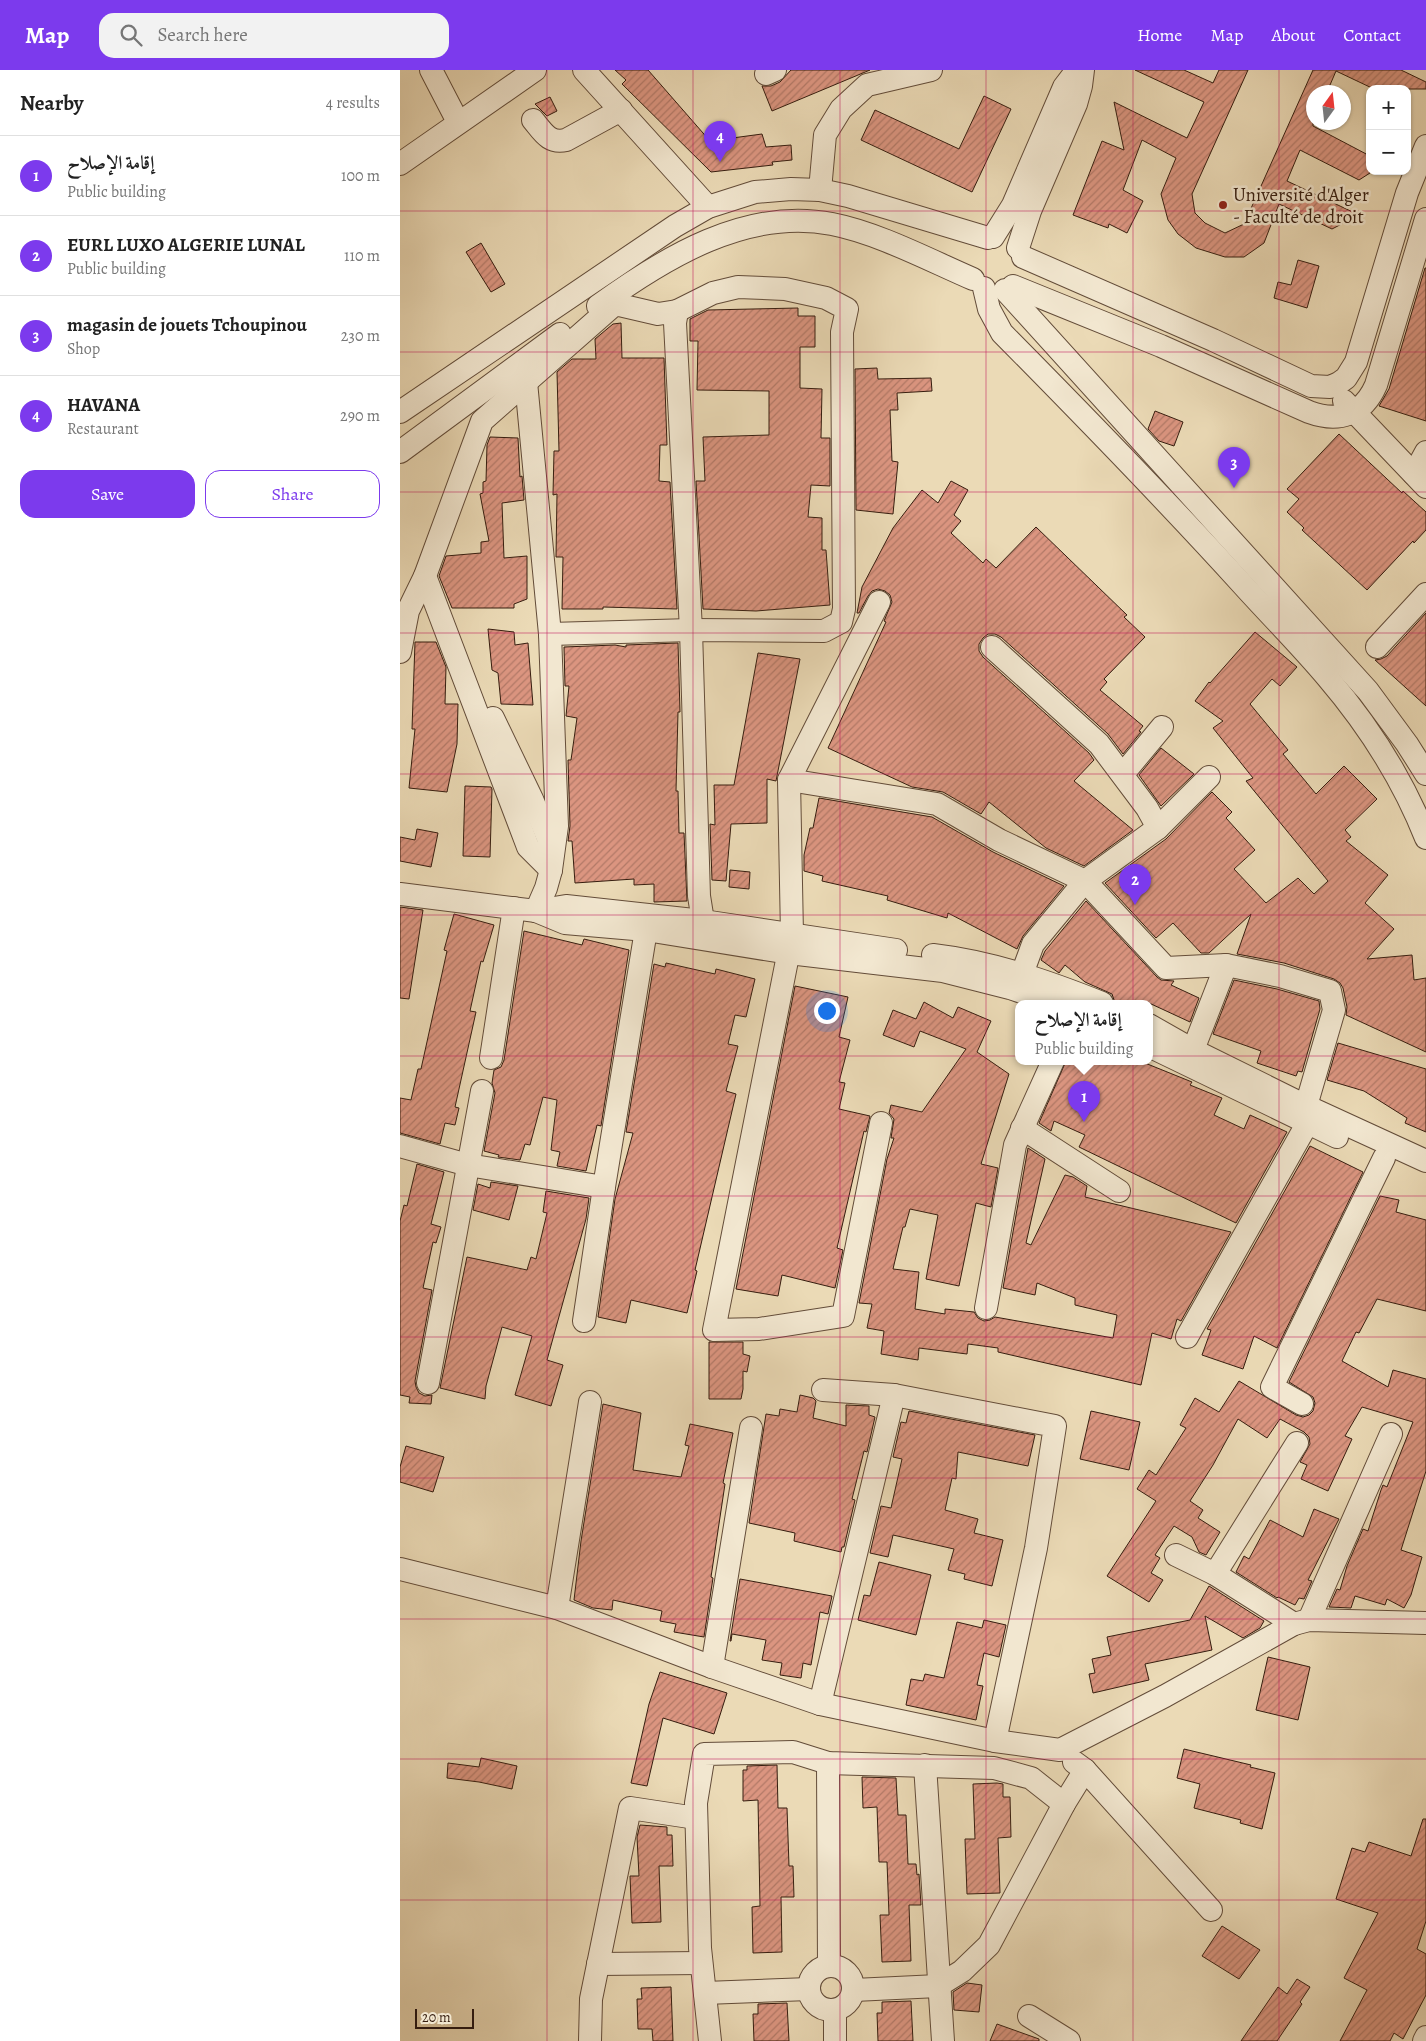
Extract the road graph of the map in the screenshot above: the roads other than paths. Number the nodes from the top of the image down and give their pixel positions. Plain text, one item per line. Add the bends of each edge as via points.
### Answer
1 (431, 70) edge
2 (535, 70) edge
3 (584, 70) edge
4 (931, 70) edge
5 (1077, 70) edge
6 (1083, 70) edge
7 (621, 110) junction
8 (533, 120) dead end
9 (458, 122) junction
10 (1426, 146) edge
11 (400, 164) edge
12 (820, 190) junction
13 (708, 207) junction
14 (1426, 219) edge
15 (991, 238) junction
16 (1020, 252) junction
17 (994, 286) junction
18 (677, 311) junction
19 (526, 382) junction
20 (1332, 386) junction
21 (400, 412) edge
22 (1354, 412) junction
23 (400, 452) edge
24 (1426, 452) edge
25 (1420, 481) edge
26 (425, 576) junction
27 (1426, 594) edge
28 (879, 602) dead end
29 (691, 630) junction
30 (550, 634) junction
31 (992, 647) dead end
32 (1377, 647) dead end
33 (400, 652) edge
34 (1162, 727) dead end
35 (1123, 774) junction
36 (1426, 774) edge
37 (1208, 777) dead end
38 (789, 780) junction
39 (1158, 828) junction
40 (1426, 838) edge
41 (553, 862) junction
42 (1085, 881) junction
43 (400, 894) edge
44 (525, 909) junction
45 (703, 921) junction
46 (646, 930) junction
47 (791, 944) junction
48 (1226, 966) junction
49 (1022, 974) junction
50 (1045, 1000) edge
51 (1086, 1000) edge
52 (1153, 1027) edge
53 (1153, 1048) edge
54 (1193, 1050) junction
55 (491, 1058) dead end
56 (1051, 1065) edge
57 (482, 1091) dead end
58 (1307, 1114) junction
59 (881, 1123) dead end
60 (1022, 1128) junction
61 (400, 1146) edge
62 (1384, 1158) junction
63 (1426, 1161) edge
64 (468, 1165) junction
65 (1426, 1174) edge
66 (604, 1187) junction
67 (1119, 1191) dead end
68 (986, 1308) dead end
69 (584, 1321) dead end
70 (1187, 1337) dead end
71 (428, 1383) dead end
72 (823, 1390) dead end
73 (894, 1395) junction
74 (590, 1402) dead end
75 (1302, 1404) dead end
76 (751, 1428) dead end
77 (1391, 1434) dead end
78 (1298, 1443) dead end
79 (1176, 1554) dead end
80 (400, 1569) edge
81 (1215, 1574) junction
82 (557, 1608) junction
83 (1301, 1622) junction
84 (1426, 1624) edge
85 (712, 1667) junction
86 (820, 1704) junction
87 (996, 1740) junction
88 (1060, 1750) junction
89 (828, 1763) junction
90 (924, 1765) junction
91 (1085, 1770) junction
92 (1064, 1804) junction
93 (696, 1818) junction
94 (1211, 1910) dead end
95 (701, 1962) junction
96 (598, 1964) junction
97 (829, 1966) junction
98 (938, 1986) junction
99 (809, 1989) junction
100 (854, 1990) junction
101 (705, 1993) junction
102 (835, 2010) junction
103 (1029, 2016) dead end
104 (1426, 2037) edge
105 (590, 2041) edge
106 (710, 2041) edge
107 (835, 2041) edge
108 (943, 2041) edge
109 (1069, 2041) edge
110 (1424, 2041) edge

1 - 9 street
2 - 9 street
3 - 7 street
4 - 12 street via 866,85 841,109 825,135
5 - 15 street via 1064,87 1013,205
6 - 16 street via 1076,104 1030,211
7 - 8 street via 559,141 547,137
7 - 13 street
9 - 11 street
10 - 20 street via 1406,193 1356,362 1346,378
12 - 13 street via 755,192
12 - 15 street
13 - 21 street
14 - 22 street via 1376,385 1368,400
15 - 16 street via 1007,239
15 - 17 street via 981,242 969,263
16 - 17 street via 1024,264 1021,276
16 - 20 street via 1311,386
17 - 22 street via 1161,346 1309,412 1332,418
17 - 23 street via 866,234 831,224 791,220 754,225 674,257 615,294
17 - 36 street via 1351,672
17 - 40 street via 989,309 1002,333 1164,498 1328,678 1398,778
18 - 19 street via 658,314 615,304
18 - 29 street
18 - 29 street via 713,293 738,287 785,290 826,298 847,309 842,332 844,609 840,622 824,631
19 - 26 street via 482,421
19 - 30 street
20 - 22 street
22 - 25 street
24 - 25 street
26 - 33 street via 408,611
26 - 41 street via 532,799
27 - 32 street
28 - 38 street
29 - 30 street
29 - 45 street via 699,896
30 - 41 street via 557,826
31 - 35 street via 1099,744
34 - 35 street
35 - 39 street
37 - 39 street
38 - 42 street via 937,804 999,840
38 - 47 street
39 - 42 street
41 - 44 street via 546,888
42 - 48 street via 1166,968
42 - 49 street via 1033,944
43 - 44 street
44 - 45 street via 566,906
44 - 46 street via 565,923
44 - 55 street
45 - 47 street
46 - 47 street
46 - 66 street
47 - 49 street via 949,957
47 - 50 street via 943,972 1002,985
47 - 59 street via 714,1330 759,1329 843,1316
48 - 54 street
48 - 58 street via 1280,976 1330,991 1334,1010
49 - 51 street
52 - 54 street
53 - 58 street
54 - 58 street
56 - 60 street
57 - 64 street
58 - 62 street
58 - 63 street
58 - 70 street
60 - 67 street
60 - 68 street via 1011,1162
61 - 64 street
62 - 65 street
62 - 75 street via 1272,1387
64 - 66 street
64 - 71 street
66 - 69 street
72 - 73 street
73 - 86 street
73 - 87 street via 1055,1426 1036,1548
74 - 82 street
76 - 85 street
77 - 83 street
78 - 81 street
79 - 81 street
80 - 82 street
81 - 83 street
82 - 85 street
83 - 84 street
83 - 88 street
85 - 86 street
86 - 87 street
87 - 88 street
88 - 91 street
89 - 90 street
89 - 93 street via 793,1752 704,1754
89 - 97 street
90 - 92 street via 994,1768 1031,1778
90 - 98 street
91 - 92 street
91 - 94 street
92 - 98 street via 989,1945 962,1971
93 - 95 street
93 - 96 street via 630,1808
95 - 96 street
95 - 101 street
96 - 105 street via 591,1999
97 - 99 street via 813,1975
97 - 100 street via 845,1971
98 - 100 street
98 - 108 street
99 - 101 street
99 - 102 street via 810,1996 820,2007
100 - 102 street via 848,2003
101 - 106 street
102 - 107 street
103 - 109 street
104 - 110 street

